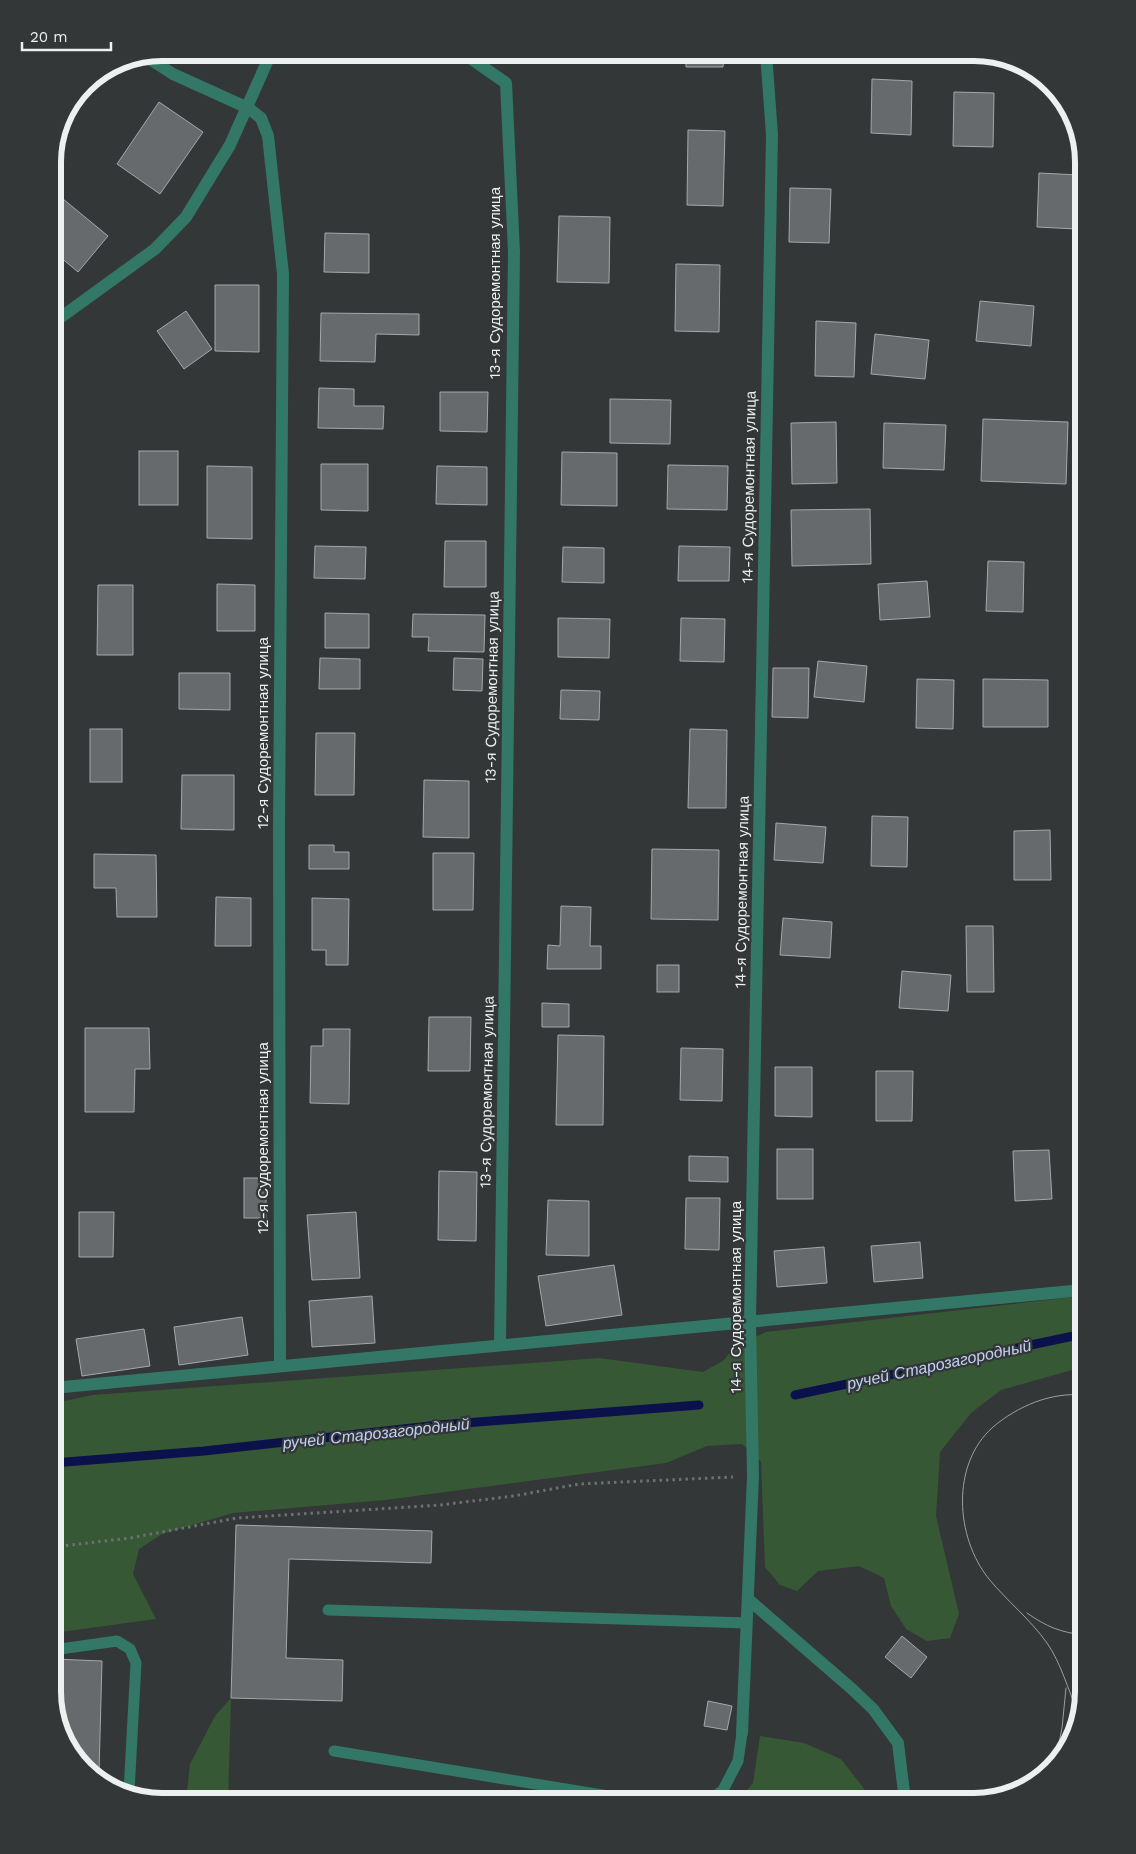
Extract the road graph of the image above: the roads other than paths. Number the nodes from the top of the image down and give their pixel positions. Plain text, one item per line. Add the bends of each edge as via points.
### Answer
1 (267, 61) edge
2 (474, 61) edge
3 (767, 61) edge
4 (154, 62) edge
5 (248, 108) junction
6 (61, 317) edge
7 (1075, 1291) edge
8 (750, 1322) junction
9 (500, 1344) junction
10 (280, 1366) junction
11 (61, 1387) edge
12 (748, 1599) junction
13 (328, 1610) dead end
14 (747, 1623) junction
15 (61, 1649) edge
16 (742, 1732) joint
17 (334, 1751) dead end
18 (129, 1787) edge
19 (590, 1793) edge
20 (720, 1793) edge
21 (903, 1793) edge

1 - 5 street
2 - 9 street, 13-я Судоремонтная улица via 506,83 514,252
3 - 8 street, 14-я Судоремонтная улица via 772,145
4 - 5 street via 173,74
5 - 6 street via 230,145 186,217 155,249
5 - 10 street, 12-я Судоремонтная улица via 261,118 268,136 283,274 279,819
7 - 8 street
8 - 9 street
8 - 12 street, 14-я Судоремонтная улица via 753,1476
9 - 10 street
10 - 11 street
12 - 14 street, 14-я Судоремонтная улица
12 - 21 street via 873,1709 898,1743
13 - 14 lane
14 - 16 street, 14-я Судоремонтная улица
15 - 18 lane via 117,1641 130,1648 136,1663
16 - 20 lane via 738,1761
17 - 19 lane

